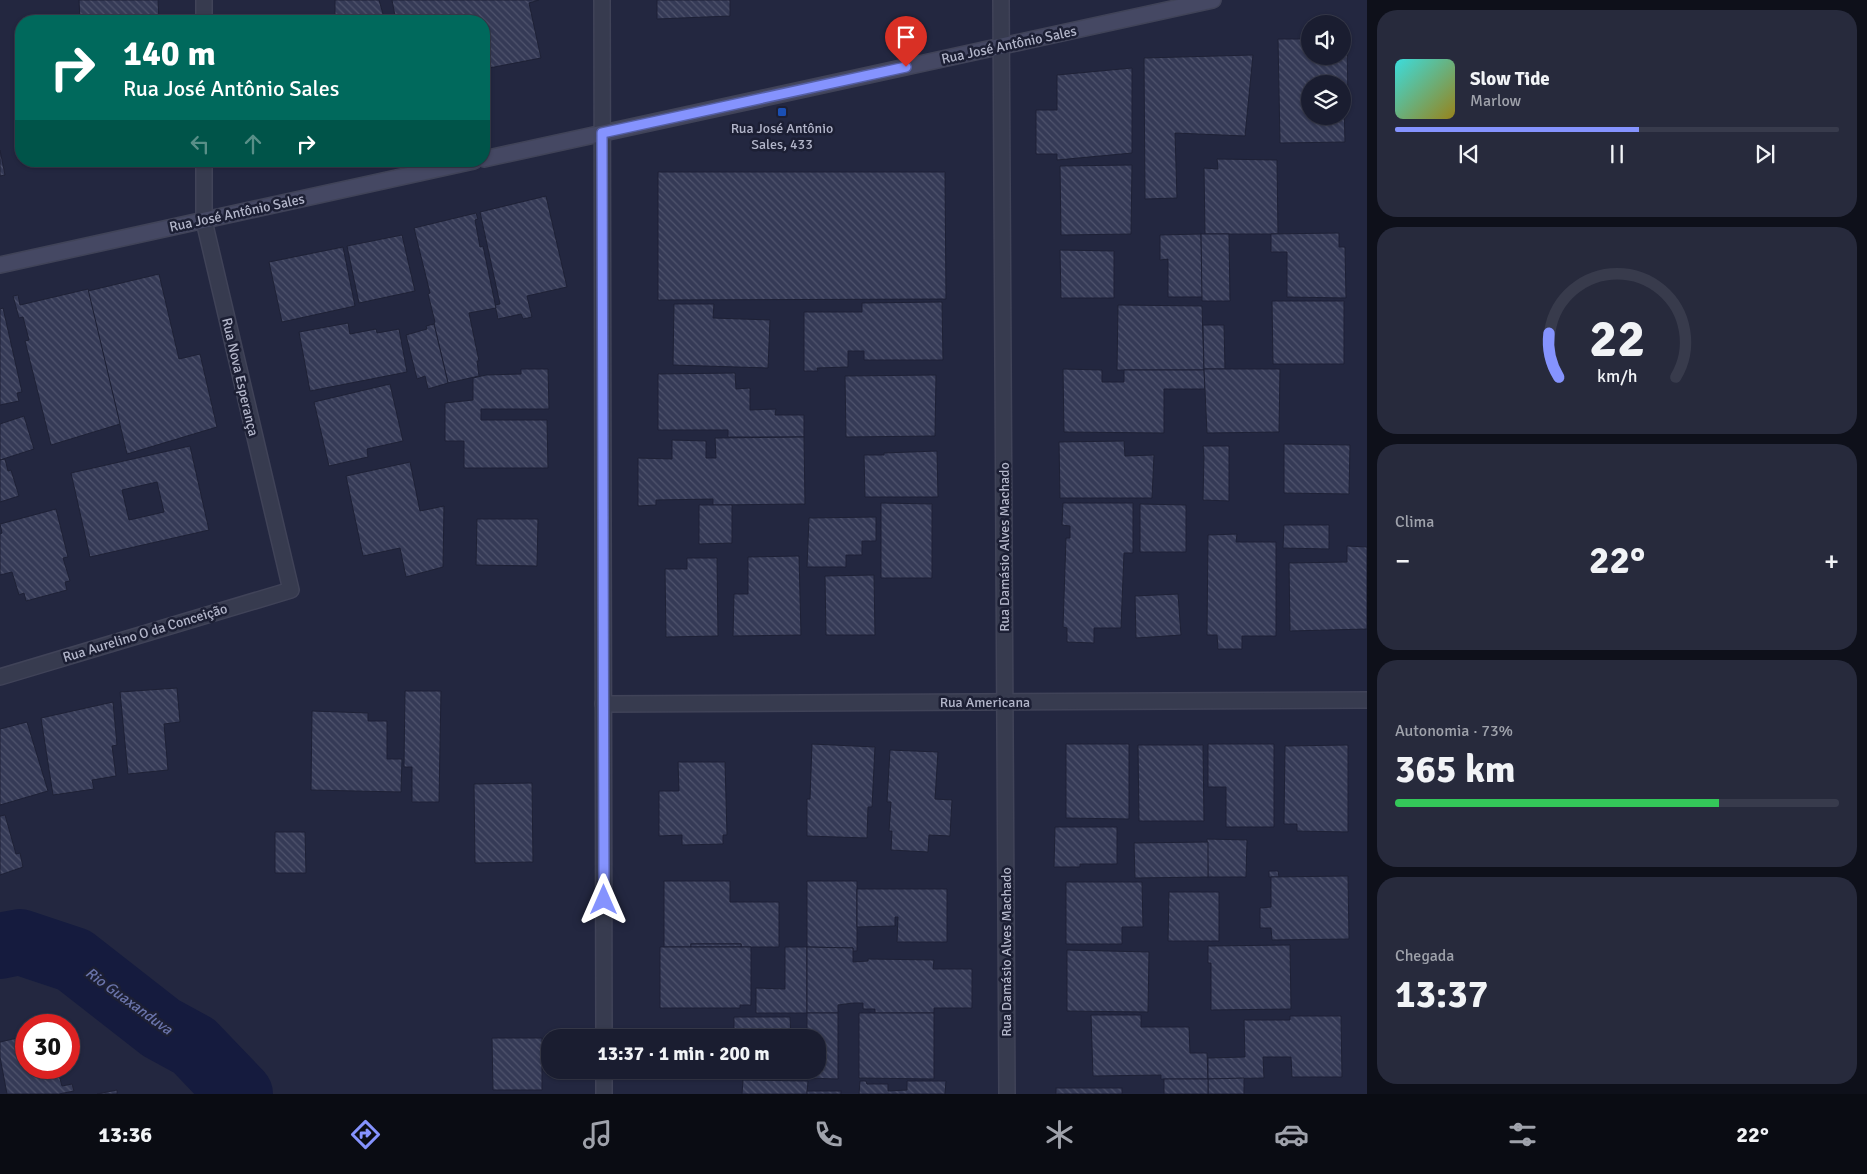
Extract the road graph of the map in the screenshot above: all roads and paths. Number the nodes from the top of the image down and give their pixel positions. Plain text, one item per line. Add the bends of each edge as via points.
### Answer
1 (204, 0) edge
2 (602, 0) edge
3 (1001, 0) edge
4 (1213, 0) edge
5 (204, 15) edge
6 (1002, 46) junction
7 (602, 133) junction
8 (490, 158) edge
9 (204, 167) edge
10 (447, 167) edge
11 (204, 221) junction
12 (0, 265) edge
13 (291, 590) joint
14 (0, 677) edge
15 (1367, 700) edge
16 (1005, 702) junction
17 (603, 704) junction
18 (604, 1029) edge
19 (604, 1079) edge
20 (604, 1094) edge
21 (1007, 1094) edge

1 - 5 street
2 - 7 street
3 - 6 street, Rua Damásio Alves Machado
4 - 6 street, Rua José Antônio Sales
6 - 7 street, Rua José Antônio Sales
6 - 16 street, Rua Damásio Alves Machado
7 - 8 street, Rua José Antônio Sales
7 - 17 street
9 - 11 street, Rua Nova Esperança
10 - 11 street, Rua José Antônio Sales
11 - 12 street, Rua José Antônio Sales
11 - 13 street, Rua Nova Esperança
13 - 14 street, Rua Aurelino O da Conceição
15 - 16 street, Rua Americana
16 - 17 street, Rua Americana
16 - 21 street, Rua Damásio Alves Machado
17 - 18 street
19 - 20 street

